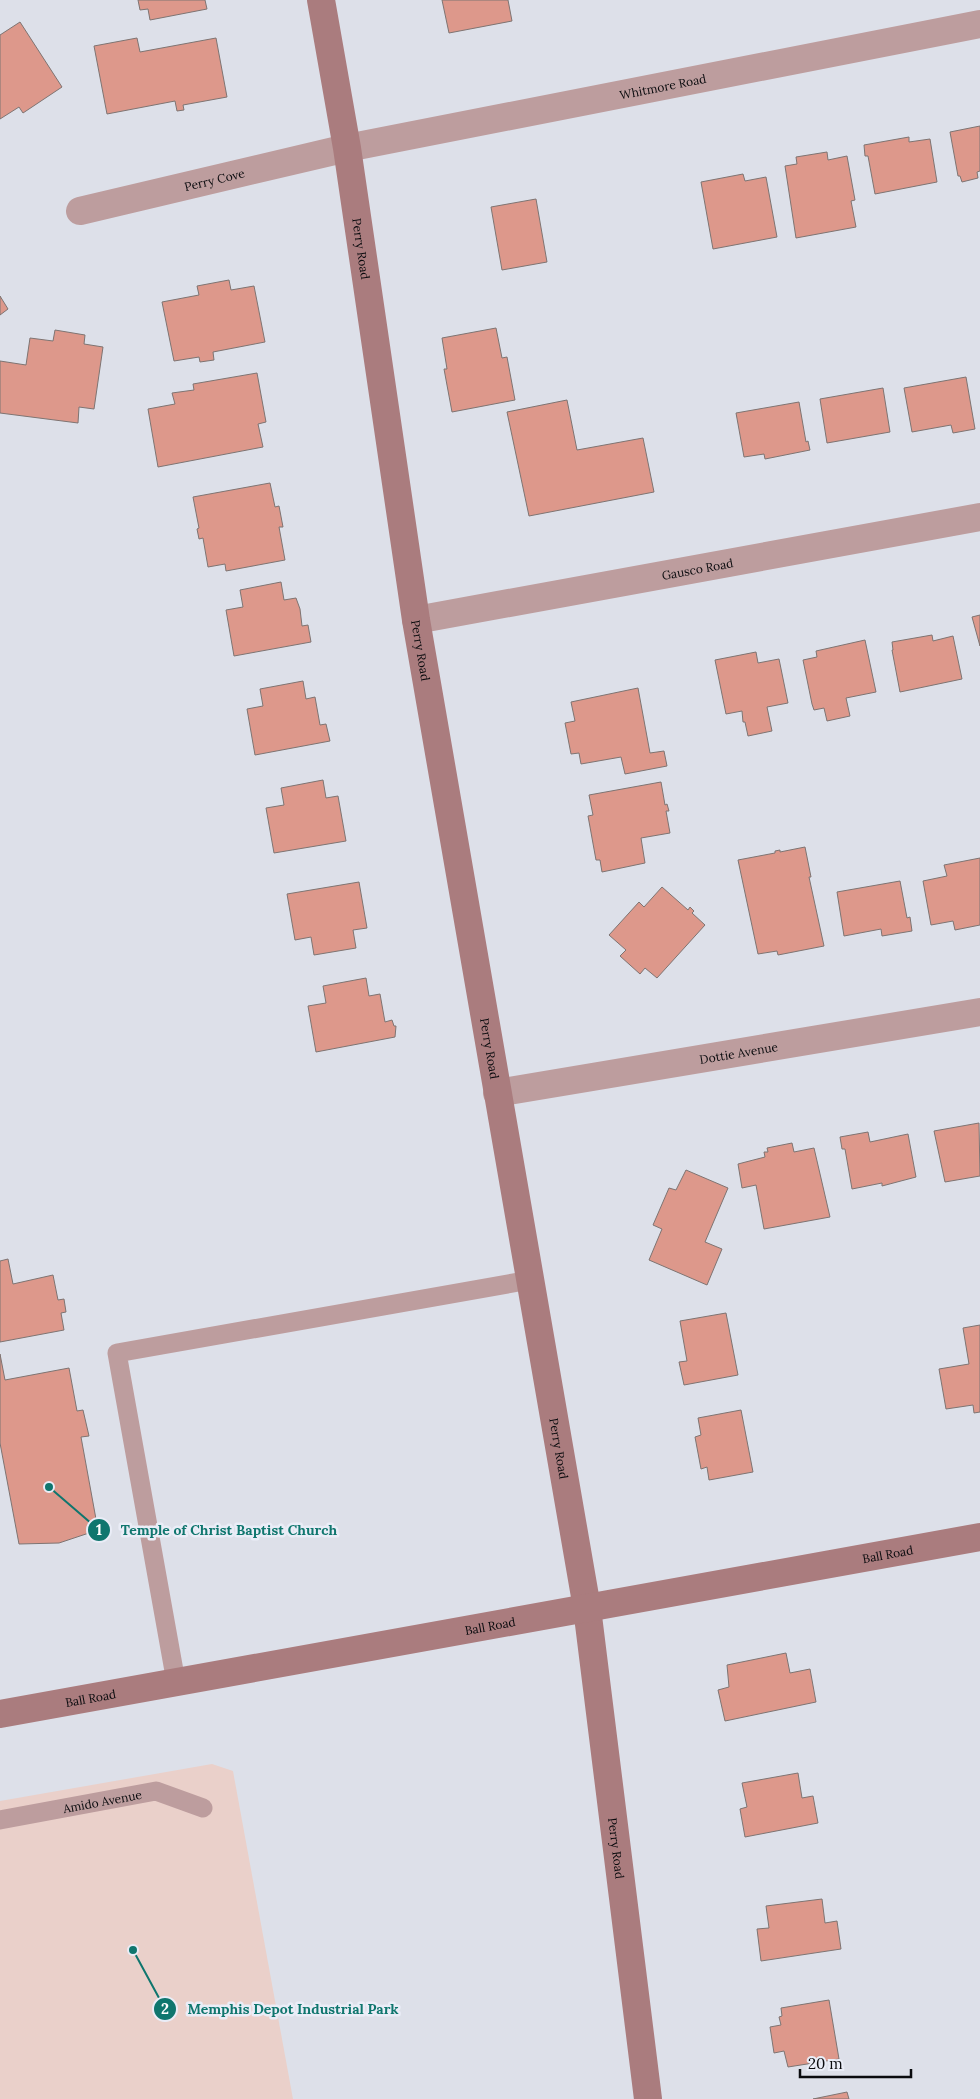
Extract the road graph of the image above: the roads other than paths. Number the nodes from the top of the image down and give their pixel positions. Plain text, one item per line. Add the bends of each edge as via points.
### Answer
1 (321, 0) edge
2 (980, 24) edge
3 (347, 148) junction
4 (80, 211) dead end
5 (980, 517) edge
6 (416, 620) junction
7 (980, 1012) edge
8 (497, 1093) junction
9 (530, 1280) junction
10 (980, 1537) edge
11 (588, 1608) junction
12 (176, 1682) junction
13 (0, 1714) edge
14 (203, 1808) dead end
15 (0, 1820) edge
16 (648, 2099) edge

1 - 3 street, Perry Road
2 - 3 street, Whitmore Road
3 - 4 street, Perry Cove
3 - 6 street, Perry Road
5 - 6 street, Gausco Road
6 - 8 street, Perry Road
7 - 8 street, Dottie Avenue
8 - 9 street, Perry Road
9 - 11 street, Perry Road
9 - 12 lane via 117,1353
10 - 11 street, Ball Road
11 - 12 street, Ball Road
11 - 16 street, Perry Road
12 - 13 street, Ball Road
14 - 15 lane, Amido Avenue via 156,1791

